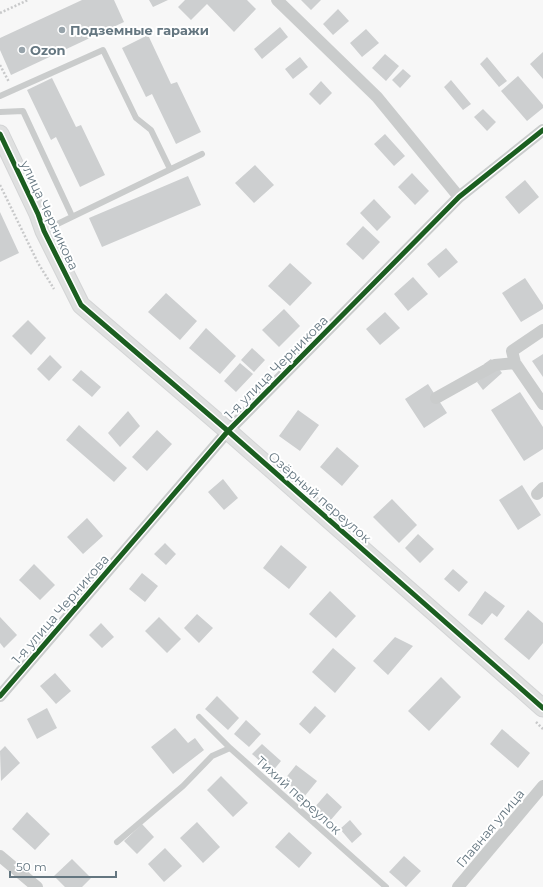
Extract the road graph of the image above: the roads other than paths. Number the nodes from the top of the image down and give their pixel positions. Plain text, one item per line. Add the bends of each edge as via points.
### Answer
1 (277, 0) edge
2 (0, 96) edge
3 (0, 112) edge
4 (543, 130) edge
5 (0, 134) edge
6 (0, 149) edge
7 (202, 154) dead end
8 (170, 169) junction
9 (459, 197) junction
10 (72, 216) junction
11 (44, 231) junction
12 (81, 305) joint
13 (543, 330) edge
14 (515, 363) junction
15 (436, 398) dead end
16 (543, 404) edge
17 (228, 431) junction
18 (0, 696) edge
19 (543, 708) edge
20 (199, 717) dead end
21 (230, 748) junction
22 (543, 786) edge
23 (117, 842) dead end
24 (0, 856) edge
25 (37, 887) edge
26 (386, 887) edge
27 (458, 887) edge

1 - 9 street via 377,97
2 - 8 lane via 103,50 136,118 151,130
3 - 10 lane via 23,111
4 - 9 street, 1-я улица Черникова
5 - 11 street, улица Черникова
6 - 11 street, улица Черникова via 33,217
7 - 8 lane
8 - 10 lane
9 - 17 street, 1-я улица Черникова
10 - 11 lane
11 - 12 street, улица Черникова
12 - 17 street, Озёрный переулок
13 - 14 street via 512,351
14 - 15 street via 495,365
14 - 16 street
17 - 18 street, 1-я улица Черникова
17 - 19 street, Озёрный переулок
20 - 21 lane, Тихий переулок
21 - 23 lane via 212,756 183,786
21 - 26 lane, Тихий переулок
22 - 27 street, Главная улица
24 - 25 street

